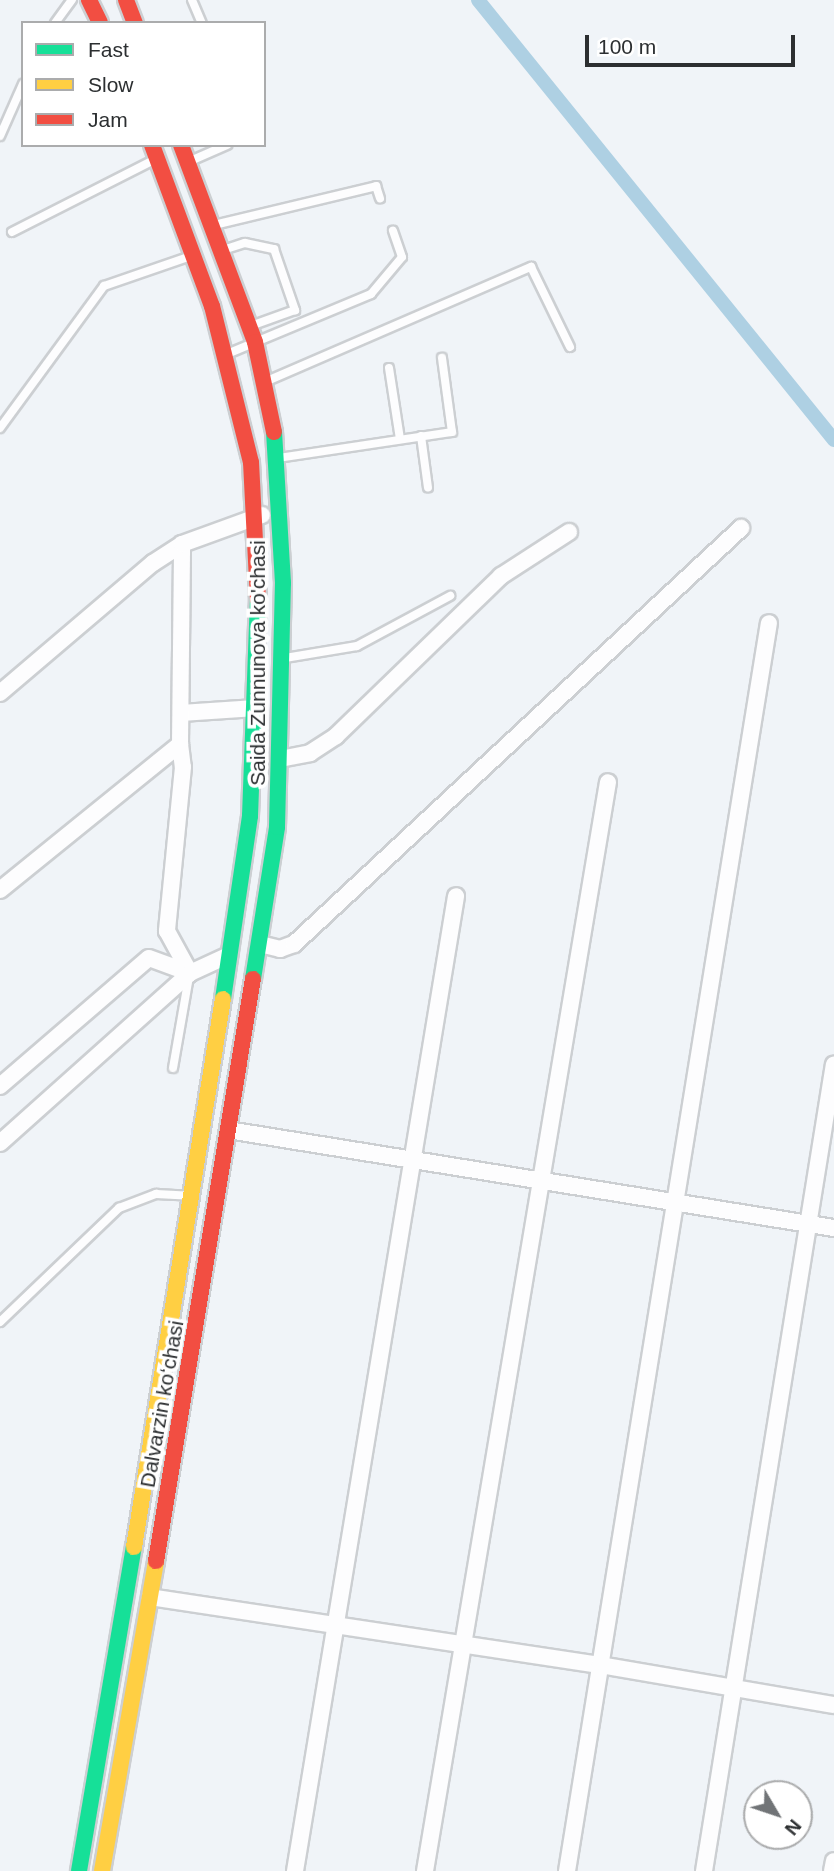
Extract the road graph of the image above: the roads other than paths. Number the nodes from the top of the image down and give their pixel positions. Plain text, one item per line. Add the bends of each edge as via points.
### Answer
1 (72, 0) edge
2 (89, 0) edge
3 (126, 0) edge
4 (192, 0) edge
5 (56, 21) edge
6 (99, 21) edge
7 (134, 21) edge
8 (201, 21) edge
9 (21, 89) edge
10 (0, 136) edge
11 (182, 147) edge
12 (222, 147) edge
13 (155, 152) edge
14 (188, 162) junction
15 (380, 198) dead end
16 (214, 225) junction
17 (393, 231) dead end
18 (12, 232) dead end
19 (223, 250) junction
20 (194, 256) junction
21 (253, 334) junction
22 (570, 346) dead end
23 (226, 354) junction
24 (442, 358) dead end
25 (389, 368) dead end
26 (264, 383) junction
27 (0, 428) edge
28 (275, 434) junction
29 (421, 436) junction
30 (400, 439) junction
31 (246, 440) junction
32 (275, 458) junction
33 (428, 488) dead end
34 (277, 510) junction
35 (251, 517) junction
36 (741, 528) dead end
37 (569, 532) dead end
38 (182, 544) junction
39 (450, 596) dead end
40 (769, 623) dead end
41 (282, 658) junction
42 (0, 693) edge
43 (256, 708) junction
44 (181, 713) junction
45 (180, 744) junction
46 (280, 759) junction
47 (608, 782) dead end
48 (278, 816) junction
49 (250, 817) junction
50 (0, 890) edge
51 (456, 896) dead end
52 (260, 944) junction
53 (229, 956) junction
54 (190, 973) junction
55 (834, 1064) edge
56 (173, 1068) dead end
57 (0, 1086) edge
58 (228, 1130) junction
59 (0, 1143) edge
60 (411, 1160) junction
61 (540, 1181) junction
62 (193, 1197) junction
63 (674, 1202) junction
64 (807, 1224) junction
65 (834, 1228) edge
66 (0, 1322) edge
67 (150, 1597) junction
68 (336, 1623) junction
69 (463, 1645) junction
70 (600, 1665) junction
71 (733, 1688) junction
72 (834, 1705) edge
73 (83, 1846) junction
74 (107, 1848) junction
75 (834, 1861) edge
76 (79, 1871) edge
77 (102, 1871) edge
78 (295, 1871) edge
79 (425, 1871) edge
80 (567, 1871) edge
81 (704, 1871) edge
82 (832, 1871) edge

1 - 5 lane
2 - 6 main road
3 - 7 main road
4 - 8 lane
9 - 10 lane
11 - 14 main road, Saida Zunnunova ko'chasi
12 - 14 lane
13 - 18 lane
13 - 20 main road, Saida Zunnunova ko'chasi
14 - 16 main road, Saida Zunnunova ko'chasi
15 - 16 lane via 376,186
16 - 19 main road, Saida Zunnunova ko'chasi
17 - 21 lane via 402,257 371,294
19 - 21 main road, Saida Zunnunova ko'chasi
19 - 21 lane via 245,243 274,249 295,310
20 - 23 main road, Saida Zunnunova ko'chasi
20 - 27 lane via 104,286
21 - 23 lane
21 - 26 main road, Saida Zunnunova ko'chasi
22 - 26 lane via 531,267
23 - 31 main road, Saida Zunnunova ko'chasi
24 - 29 lane via 452,432
25 - 30 lane
26 - 28 main road, Saida Zunnunova ko'chasi
28 - 31 main road
28 - 32 main road, Saida Zunnunova ko'chasi
29 - 30 lane
29 - 33 lane
30 - 32 lane
31 - 35 main road, Saida Zunnunova ko'chasi
32 - 34 main road, Saida Zunnunova ko'chasi
34 - 35 street
34 - 41 main road, Saida Zunnunova ko'chasi via 283,583
35 - 38 street
35 - 43 main road, Saida Zunnunova ko'chasi via 259,626
36 - 52 street via 294,944 280,949
37 - 46 street via 501,576 336,736 310,753
38 - 42 street via 153,563
38 - 44 street
39 - 41 lane via 357,646
40 - 63 street
41 - 46 main road, Saida Zunnunova ko'chasi
43 - 44 street
43 - 49 main road, Saida Zunnunova ko'chasi
44 - 45 street
45 - 50 street
45 - 54 street via 183,767 167,932
46 - 48 main road, Saida Zunnunova ko'chasi
47 - 61 street
48 - 49 main road
48 - 52 main road, Saida Zunnunova ko'chasi
49 - 53 main road, Saida Zunnunova ko'chasi
51 - 60 street
52 - 58 main road, Dalvarzin koʻchasi
53 - 54 street
53 - 62 main road, Dalvarzin koʻchasi
54 - 56 lane
54 - 57 street via 149,958
54 - 59 street
55 - 64 street
58 - 60 street
58 - 67 main road, Dalvarzin koʻchasi
60 - 61 street
60 - 68 street
61 - 63 street
61 - 69 street
62 - 66 lane via 156,1194 119,1208
62 - 73 main road, Dalvarzin koʻchasi
63 - 64 street
63 - 70 street
64 - 65 street
64 - 71 street
67 - 68 street
67 - 74 main road, Dalvarzin koʻchasi
68 - 69 street
68 - 78 street
69 - 70 street
69 - 79 street
70 - 71 street
70 - 80 street
71 - 72 street
71 - 81 street
73 - 74 main road
73 - 76 main road, Dalvarzin koʻchasi
74 - 77 main road, Dalvarzin koʻchasi
75 - 82 street

